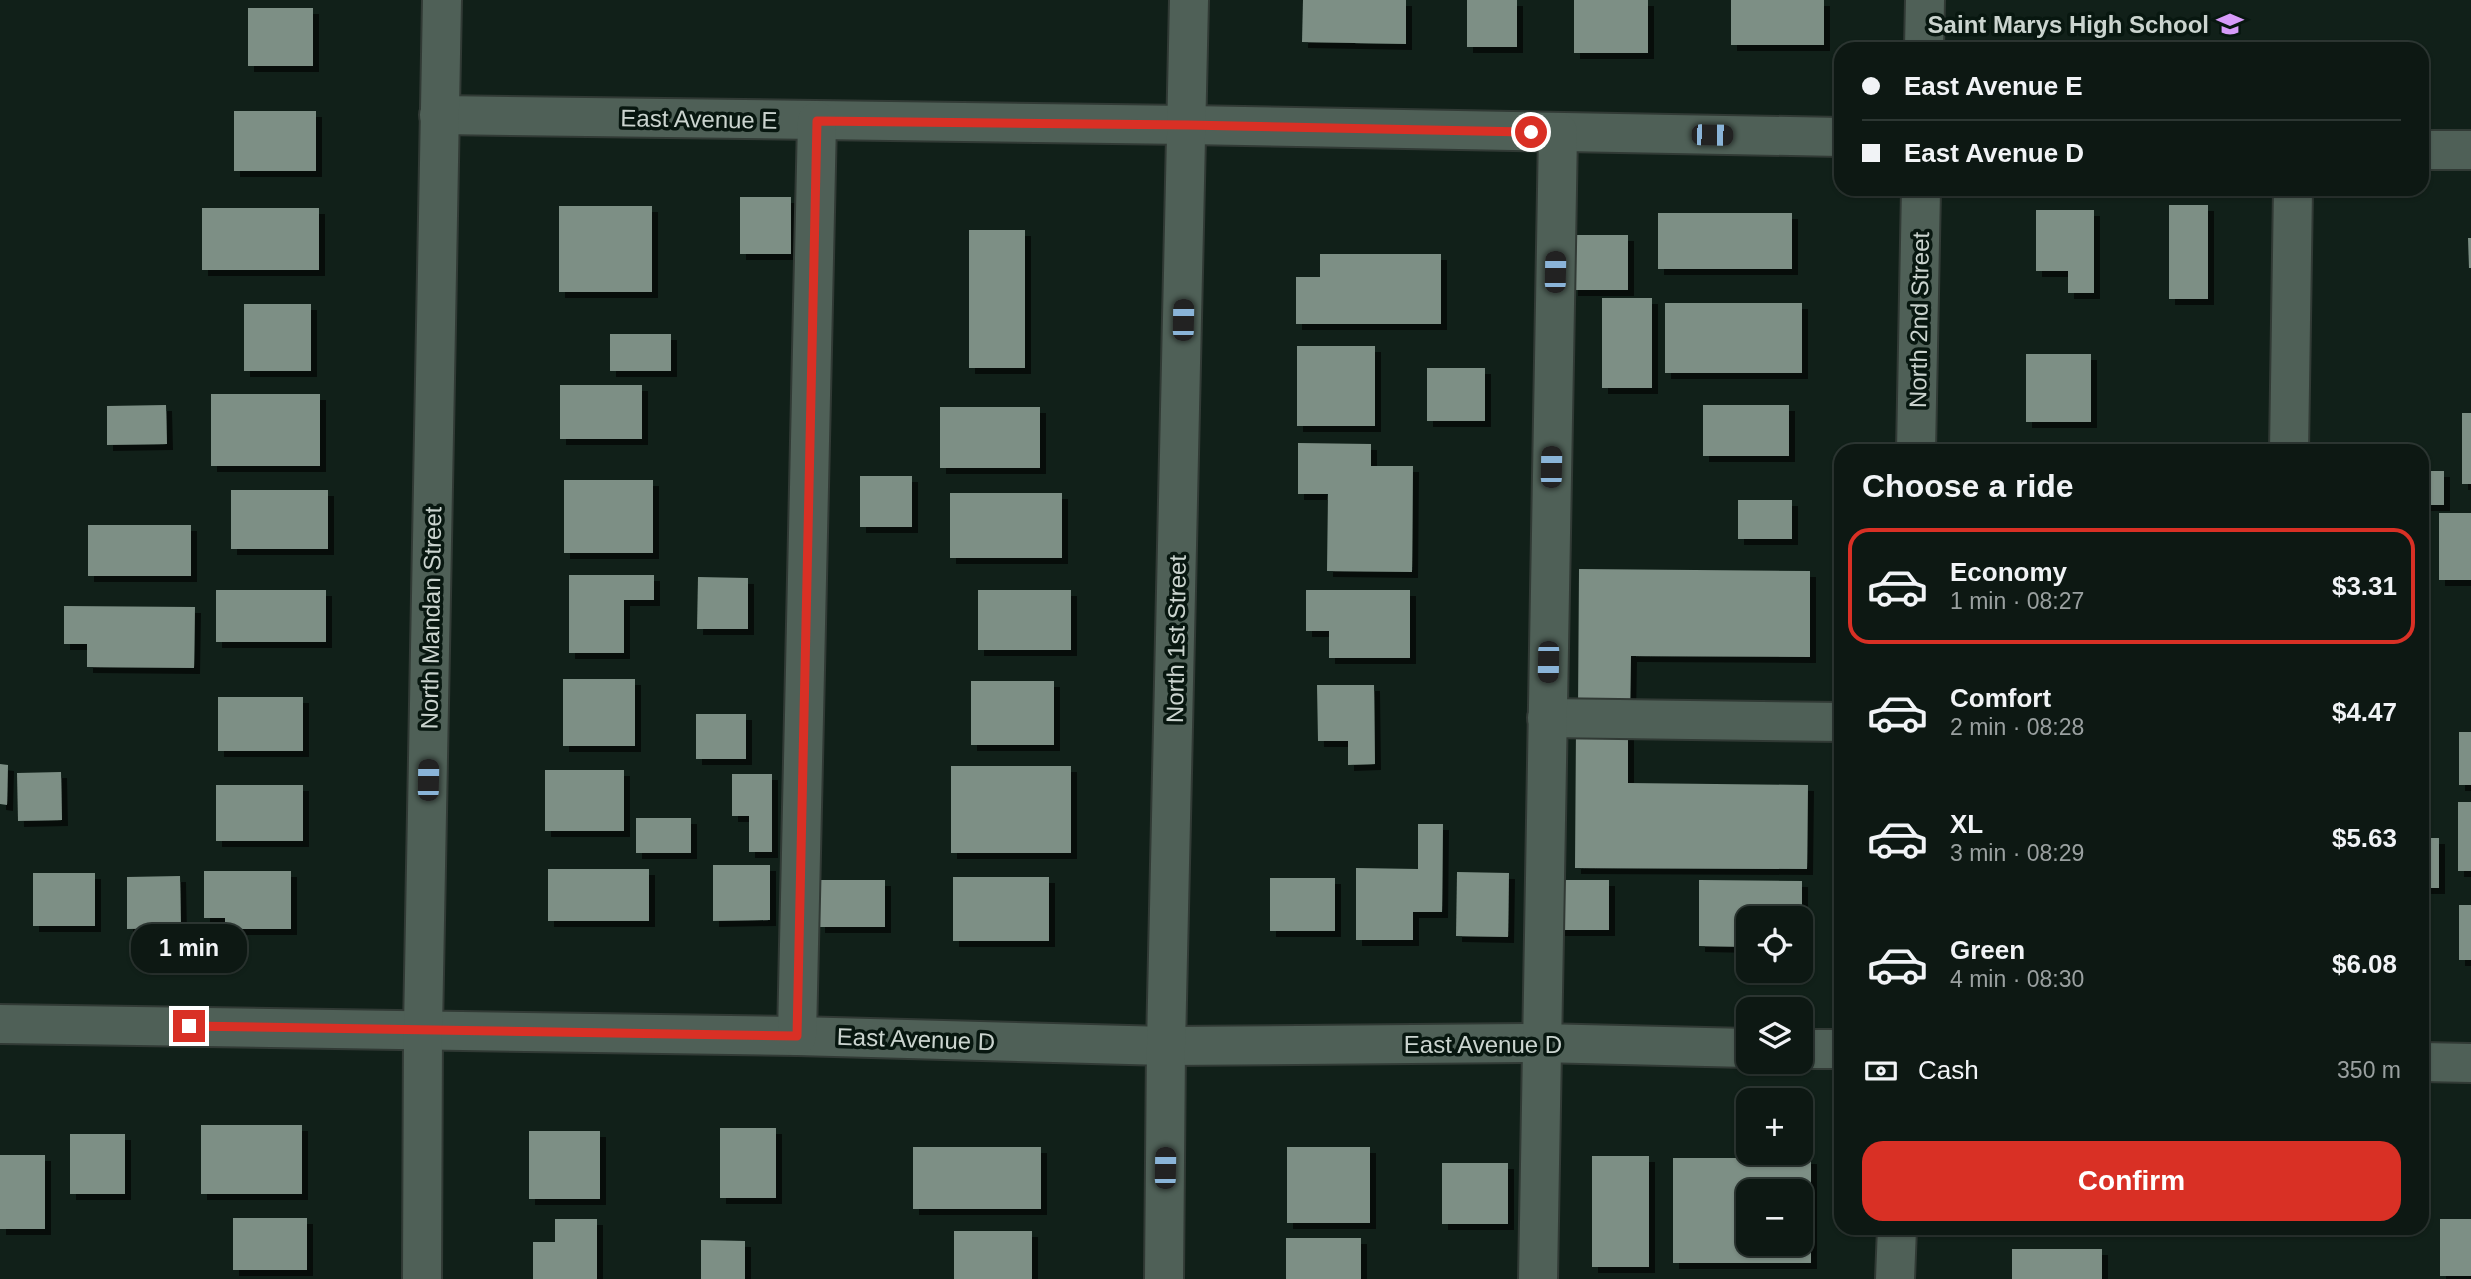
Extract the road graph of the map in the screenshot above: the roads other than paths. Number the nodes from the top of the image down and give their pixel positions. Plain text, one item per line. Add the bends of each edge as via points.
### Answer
1 (442, 0) edge
2 (1189, 0) edge
3 (1925, 0) edge
4 (1924, 42) edge
5 (439, 115) junction
6 (817, 121) junction
7 (1188, 125) junction
8 (1558, 132) junction
9 (1834, 137) edge
10 (2429, 149) edge
11 (2471, 150) edge
12 (1922, 196) edge
13 (2292, 196) edge
14 (1916, 444) edge
15 (2290, 444) edge
16 (1547, 718) junction
17 (1834, 722) edge
18 (0, 1024) edge
19 (423, 1029) junction
20 (797, 1036) junction
21 (1541, 1044) junction
22 (1166, 1046) junction
23 (1736, 1048) edge
24 (1813, 1049) edge
25 (1834, 1049) edge
26 (2429, 1062) edge
27 (2471, 1063) edge
28 (1897, 1235) edge
29 (422, 1279) edge
30 (1164, 1279) edge
31 (1538, 1279) edge
32 (1895, 1279) edge

1 - 5 street, North Mandan Street
2 - 7 street, North 1st Street
3 - 4 street
5 - 6 street, East Avenue E
5 - 19 street, North Mandan Street
6 - 7 street, East Avenue E
6 - 20 street
7 - 8 street, East Avenue E
7 - 22 street, North 1st Street
8 - 9 street, East Avenue E
8 - 16 street
10 - 11 street
12 - 14 street, North 2nd Street
13 - 15 street
16 - 17 street
16 - 21 street
18 - 19 street, East Avenue D
19 - 20 street, East Avenue D
19 - 29 street, North Mandan Street
20 - 22 street, East Avenue D
21 - 22 street, East Avenue D
21 - 23 street, East Avenue D
21 - 31 street
22 - 30 street, North 1st Street
24 - 25 street
26 - 27 street
28 - 32 street

